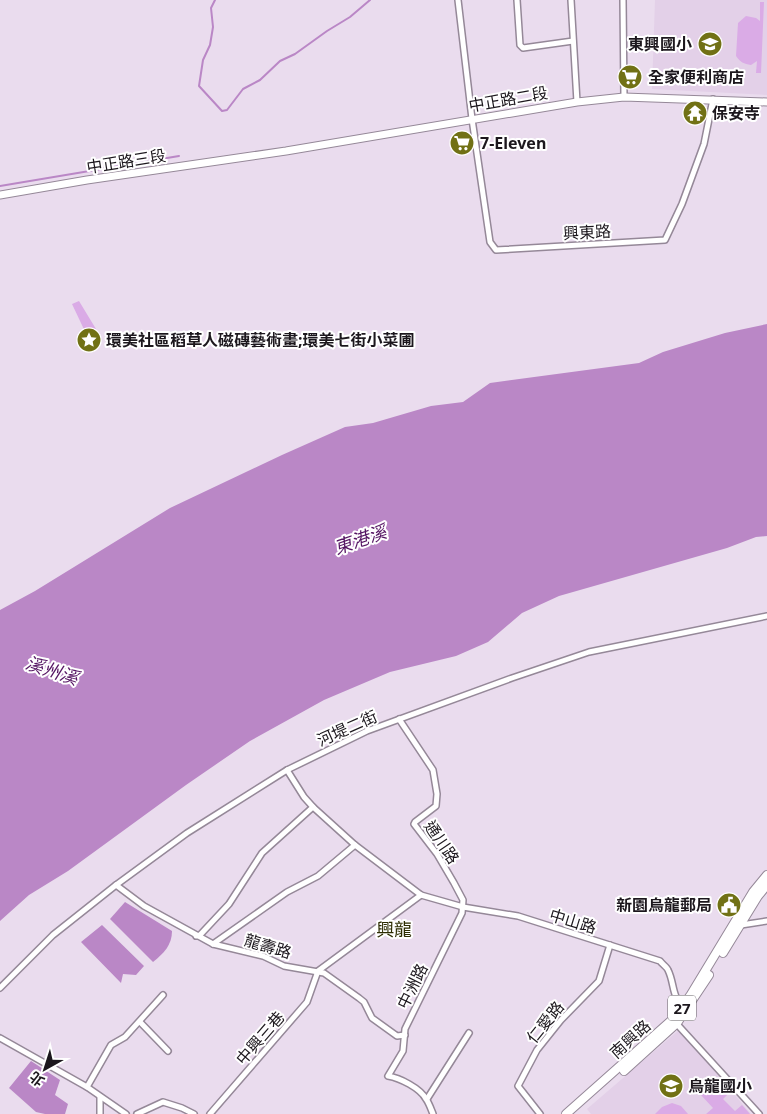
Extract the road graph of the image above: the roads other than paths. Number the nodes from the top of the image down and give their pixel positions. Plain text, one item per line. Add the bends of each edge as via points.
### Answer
1 (458, 0) edge
2 (517, 0) edge
3 (570, 0) edge
4 (623, 0) edge
5 (573, 41) junction
6 (624, 97) junction
7 (712, 99) junction
8 (577, 102) junction
9 (767, 102) edge
10 (472, 119) junction
11 (257, 155) joint
12 (0, 196) edge
13 (767, 616) edge
14 (399, 719) junction
15 (287, 770) junction
16 (313, 807) junction
17 (356, 845) junction
18 (767, 875) edge
19 (116, 885) junction
20 (767, 885) edge
21 (421, 895) junction
22 (463, 907) junction
23 (767, 921) edge
24 (738, 924) junction
25 (196, 936) junction
26 (212, 944) junction
27 (610, 946) junction
28 (318, 971) junction
29 (0, 988) edge
30 (163, 996) dead end
31 (685, 1008) junction
32 (675, 1021) junction
33 (140, 1022) junction
34 (468, 1033) dead end
35 (405, 1035) junction
36 (0, 1038) edge
37 (168, 1051) dead end
38 (87, 1087) junction
39 (100, 1097) junction
40 (427, 1100) junction
41 (100, 1114) edge
42 (126, 1114) edge
43 (137, 1114) edge
44 (194, 1114) edge
45 (210, 1114) edge
46 (433, 1114) edge
47 (540, 1114) edge
48 (566, 1114) edge
49 (573, 1114) edge
50 (759, 1114) edge

1 - 10 street
2 - 5 street via 520,45 523,48
3 - 5 street
4 - 6 street
5 - 8 street
6 - 7 main road, 中正路二段
6 - 8 main road, 中正路二段
7 - 9 main road, 中正路二段
7 - 10 street, 興東路 via 704,144 665,240 496,250 490,242
8 - 10 main road, 中正路二段
10 - 11 main road, 中正路二段
11 - 12 main road, 中正路三段
13 - 14 street, 河堤二街 via 589,652
14 - 15 street, 河堤二街
14 - 22 street, 通川路 via 433,770 436,783 436,806 414,824 437,854 463,900
15 - 16 street, 中山路
15 - 19 street, 河堤二街 via 187,833
16 - 17 street, 中山路
16 - 25 street via 262,853 229,904
17 - 21 street, 中山路
17 - 26 street via 318,876 287,892
18 - 24 main road, 南興路 / 27 via 753,892
19 - 25 street, 龍壽路 via 144,906
19 - 29 street, 河堤二街 via 54,935
20 - 24 main road, 南興路 / 27
21 - 22 street, 中山路
21 - 28 street
22 - 27 street, 中山路 via 518,916
22 - 35 street, 中洲路 via 405,1028
23 - 24 street
24 - 31 main road, 南興路 / 27
25 - 26 street, 龍壽路
26 - 28 street, 龍壽路 via 263,956 284,966
27 - 31 street, 中山路 via 660,961 668,969 674,995
27 - 47 street, 仁愛路 via 598,981 537,1050 518,1086
28 - 35 street, 龍壽路 via 364,1002 372,1018 398,1036
28 - 45 street, 中興三巷 via 306,1002
30 - 33 street
31 - 32 main road, 南興路 / 27
32 - 48 main road, 南興路 / 27
32 - 49 main road, 南興路 / 27
32 - 50 street
33 - 37 street
33 - 38 street via 111,1045
34 - 40 street
35 - 40 street, 中洲路 via 403,1051 388,1076 421,1091
36 - 38 street
38 - 39 street
39 - 41 street
39 - 42 street
40 - 46 street
43 - 44 street via 163,1102

